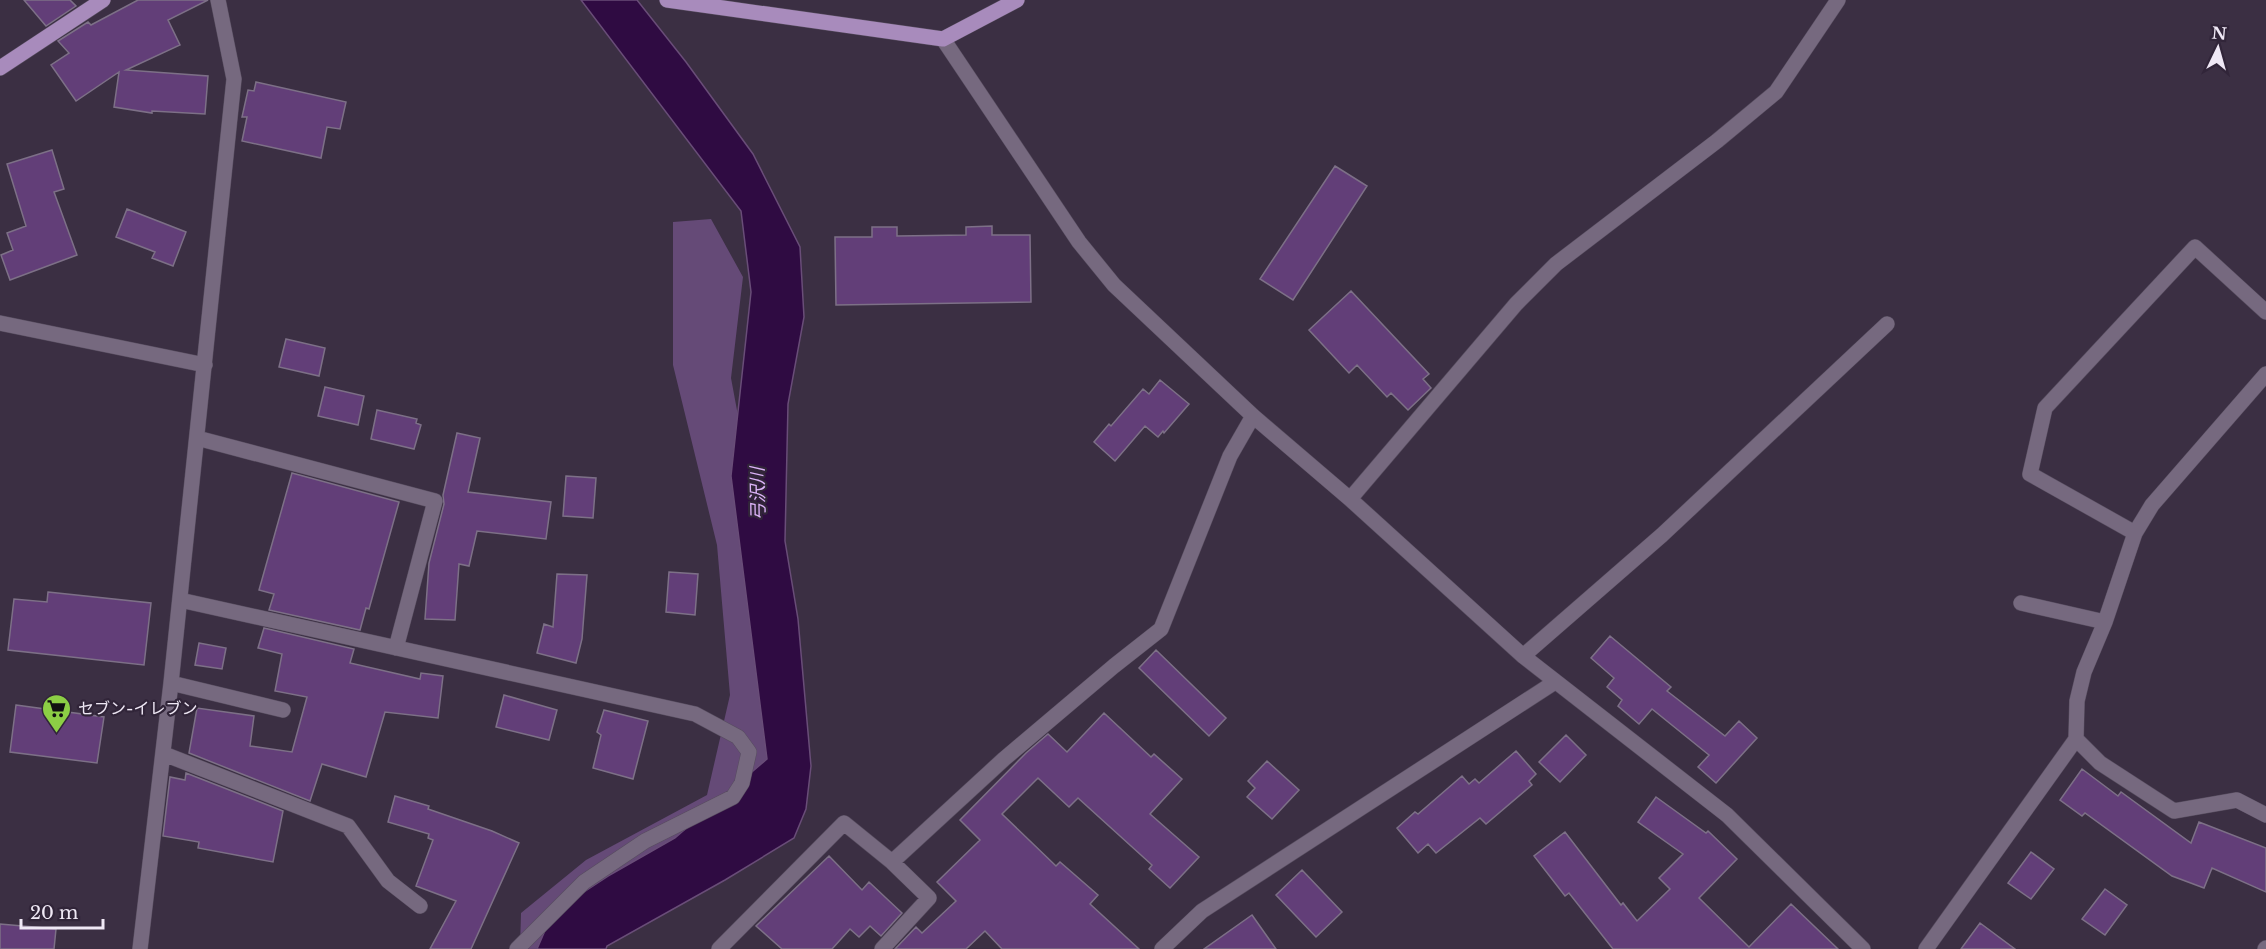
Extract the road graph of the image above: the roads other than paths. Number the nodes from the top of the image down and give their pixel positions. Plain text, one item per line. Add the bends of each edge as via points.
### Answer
1 (103, 0) edge
2 (218, 0) edge
3 (666, 0) edge
4 (1017, 0) edge
5 (1838, 0) edge
6 (943, 39) junction
7 (0, 68) edge
8 (2266, 312) edge
9 (0, 323) edge
10 (1887, 324) dead end
11 (205, 365) junction
12 (2266, 374) edge
13 (1253, 416) junction
14 (197, 438) junction
15 (1350, 499) junction
16 (2135, 533) junction
17 (180, 600) junction
18 (2021, 603) dead end
19 (2105, 622) junction
20 (396, 648) junction
21 (1523, 656) junction
22 (1555, 682) junction
23 (171, 683) junction
24 (283, 710) dead end
25 (2076, 739) junction
26 (164, 754) junction
27 (2266, 815) edge
28 (892, 862) junction
29 (420, 906) dead end
30 (140, 949) edge
31 (517, 949) edge
32 (719, 949) edge
33 (882, 949) edge
34 (1162, 949) edge
35 (1863, 949) edge
36 (1926, 949) edge

1 - 7 main road
2 - 11 street via 234,79
3 - 6 main road
4 - 6 main road
5 - 15 street via 1776,92 1556,264 1516,304
6 - 13 street via 1079,242 1114,285
8 - 16 street via 2195,247 2045,408 2030,474
9 - 11 street
10 - 21 street via 1662,535
11 - 14 street
12 - 16 street via 2152,505
13 - 15 street
13 - 28 street via 1230,456 1161,629 1004,759
14 - 17 street
14 - 20 street via 435,501
15 - 21 street
16 - 19 street
17 - 20 street
17 - 23 street
18 - 19 street
19 - 25 street via 2084,672 2077,701
20 - 31 street via 695,714 738,737 749,752 742,783 733,797 645,842 585,882
21 - 22 street
22 - 34 street via 1202,911
22 - 35 street via 1727,815
23 - 24 street
23 - 26 street
25 - 27 street via 2100,763 2174,811 2237,800
25 - 36 street
26 - 29 street via 348,826 388,881
26 - 30 street
28 - 32 street via 844,823
28 - 33 street via 929,898

